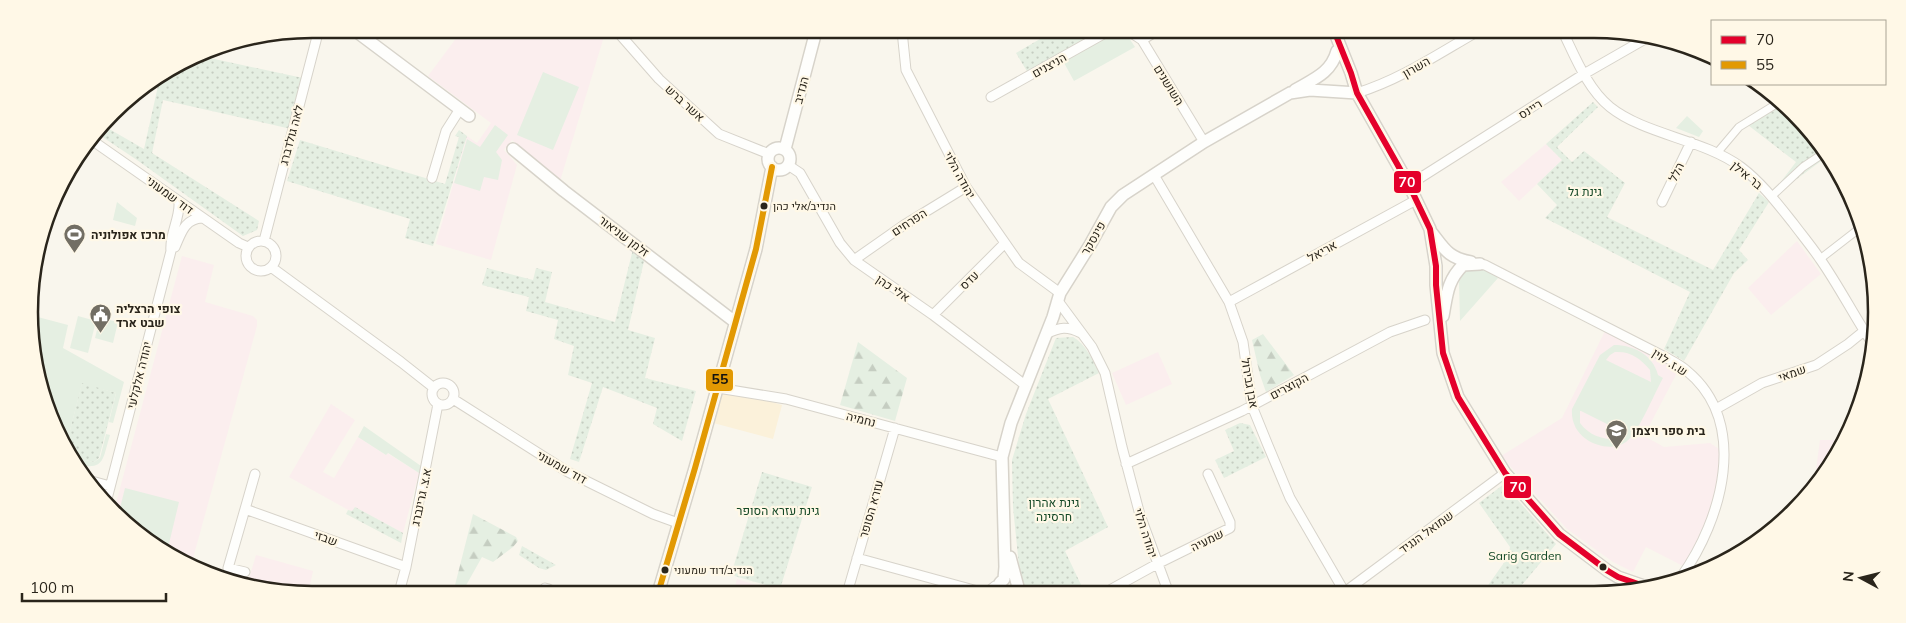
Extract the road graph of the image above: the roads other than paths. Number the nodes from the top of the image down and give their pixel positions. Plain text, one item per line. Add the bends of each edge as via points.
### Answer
1 (317, 38) edge
2 (365, 38) edge
3 (623, 38) edge
4 (814, 38) edge
5 (903, 38) edge
6 (1096, 38) edge
7 (1139, 38) edge
8 (1145, 38) edge
9 (1333, 38) edge
10 (1337, 38) edge
11 (1466, 38) edge
12 (1566, 38) edge
13 (1142, 40) junction
14 (1640, 42) edge
15 (1337, 50) junction
16 (1584, 74) junction
17 (1290, 93) junction
18 (1354, 93) junction
19 (990, 97) dead end
20 (1775, 105) edge
21 (464, 112) joint
22 (96, 142) edge
23 (1204, 142) junction
24 (1691, 142) junction
25 (513, 149) dead end
26 (785, 149) junction
27 (1717, 153) junction
28 (769, 154) junction
29 (1820, 156) edge
30 (788, 165) junction
31 (772, 168) junction
32 (1154, 176) junction
33 (432, 178) dead end
34 (1409, 185) junction
35 (966, 187) junction
36 (1772, 196) junction
37 (1416, 200) junction
38 (180, 202) junction
39 (1662, 202) dead end
40 (202, 218) junction
41 (1430, 229) junction
42 (1856, 231) edge
43 (264, 241) junction
44 (1004, 244) junction
45 (248, 247) junction
46 (171, 251) junction
47 (1820, 259) junction
48 (854, 260) junction
49 (1480, 264) junction
50 (272, 267) junction
51 (1059, 297) junction
52 (1229, 302) junction
53 (933, 315) junction
54 (1425, 320) dead end
55 (735, 322) junction
56 (1441, 329) junction
57 (1864, 331) junction
58 (1082, 333) junction
59 (1046, 334) junction
60 (1867, 336) edge
61 (1025, 385) junction
62 (434, 388) junction
63 (718, 388) junction
64 (453, 399) junction
65 (438, 404) junction
66 (1252, 406) junction
67 (1716, 409) junction
68 (895, 428) junction
69 (1002, 457) junction
70 (1126, 464) junction
71 (1505, 473) junction
72 (254, 474) dead end
73 (1208, 474) dead end
74 (98, 483) edge
75 (110, 486) junction
76 (108, 495) edge
77 (245, 509) junction
78 (678, 523) junction
79 (1005, 534) junction
80 (857, 558) junction
81 (1157, 564) junction
82 (406, 567) junction
83 (1686, 570) edge
84 (244, 572) dead end
85 (1618, 577) junction
86 (1634, 582) edge
87 (1625, 584) edge
88 (401, 586) edge
89 (660, 586) edge
90 (849, 586) edge
91 (959, 586) edge
92 (996, 586) edge
93 (998, 586) edge
94 (1015, 586) edge
95 (1018, 586) edge
96 (1117, 586) edge
97 (1166, 586) edge
98 (1342, 586) edge
99 (1352, 586) edge

1 - 43 street, לאה גולדברג
2 - 21 street
3 - 28 street, אשר ברש via 658,79 719,134
4 - 26 street, הנדיב
5 - 35 street, יהודה הלוי via 906,70
6 - 19 street, הניצנים
7 - 13 street, השושנים
8 - 13 street
9 - 15 street
10 - 18 street via 1351,73
11 - 18 street, השרון via 1399,77
12 - 16 street, בר אילן
13 - 23 street, השושנים
14 - 16 street, ריינס
15 - 17 street via 1334,62 1326,72
15 - 18 street
16 - 24 street, בר אילן via 1601,99 1620,114
16 - 34 street, ריינס
17 - 18 street, פינסקר via 1310,90
17 - 23 street, פינסקר
18 - 34 street
20 - 27 street via 1739,127
21 - 33 street via 446,131
22 - 38 street, דוד שמעוני
23 - 32 street, פינסקר
24 - 27 street, בר אילן
24 - 39 street, הלל
25 - 55 street, זלמן שניאור
26 - 28 street via 776,148
26 - 30 street via 790,156
27 - 36 street, בר אילן via 1741,167
28 - 31 street
29 - 36 street
30 - 31 street via 781,170
30 - 48 street, אלי כהן via 800,173
31 - 55 street via 756,249
32 - 51 street, פינסקר via 1123,195 1111,208
32 - 52 street, אבן גבירול
34 - 37 street
35 - 44 street, יהודה הלוי
35 - 48 street, הפרחים
36 - 47 street, בר אילן
37 - 41 street
37 - 52 street, אריאל
38 - 40 street, דוד שמעוני
38 - 46 street, יהודה אלקלעי
40 - 45 street, דוד שמעוני
40 - 46 street, יהודה אלקלעי via 195,218 187,224
41 - 49 street via 1454,258
41 - 56 street
42 - 47 street
43 - 45 street
43 - 50 street via 276,253
44 - 51 street, יהודה הלוי via 1019,263
44 - 53 street, עדס
45 - 50 street via 247,261 253,268 262,271
46 - 75 street, יהודה אלקלעי
47 - 57 street, בר אילן
48 - 53 street, אלי כהן
49 - 56 street via 1462,265 1454,273 1449,282
49 - 67 street, ש.ז. לוין via 1688,371
50 - 62 street
51 - 58 street, יהודה הלוי
51 - 59 street, פינסקר
52 - 66 street, אבן גבירול via 1243,342
53 - 61 street, אלי כהן
54 - 66 street, הקוצרים via 1390,332
55 - 63 street
56 - 71 street via 1444,353 1458,397
57 - 60 street, בר אילן
57 - 67 street, שמאי via 1816,365 1762,384
58 - 59 street via 1066,327
58 - 70 street, יהודה הלוי via 1105,373
59 - 61 street, פינסקר
61 - 69 street, פינסקר
62 - 64 street via 443,383 450,385 454,390
62 - 65 street via 433,397
63 - 68 street, נחמיה via 786,399
63 - 78 street
64 - 65 street via 448,404
64 - 78 street, דוד שמעוני via 568,472
65 - 82 street, א.צ. גרינברג
66 - 70 street, הקוצרים
66 - 98 street, אבן גבירול via 1290,498
67 - 83 street, ש.ז. לוין via 1723,434 1721,484 1708,529 1698,553
68 - 69 street, נחמיה
68 - 80 street, עזרא הסופר
69 - 79 street, פינסקר
70 - 81 street, יהודה הלוי
71 - 85 street via 1559,534
71 - 99 street, שמואל הנגיד
72 - 77 street
73 - 81 street, שמעיה via 1230,528
74 - 75 street
75 - 76 street, יהודה אלקלעי
77 - 82 street, שבזי
77 - 84 street via 228,568
78 - 89 street
79 - 92 street, פינסקר via 1005,575
79 - 95 street, פינסקר
80 - 90 street, עזרא הסופר
80 - 91 street
81 - 96 street
81 - 97 street, יהודה הלוי
82 - 88 street, א.צ. גרינברג
85 - 86 street
85 - 87 street
93 - 94 street via 1010,582

